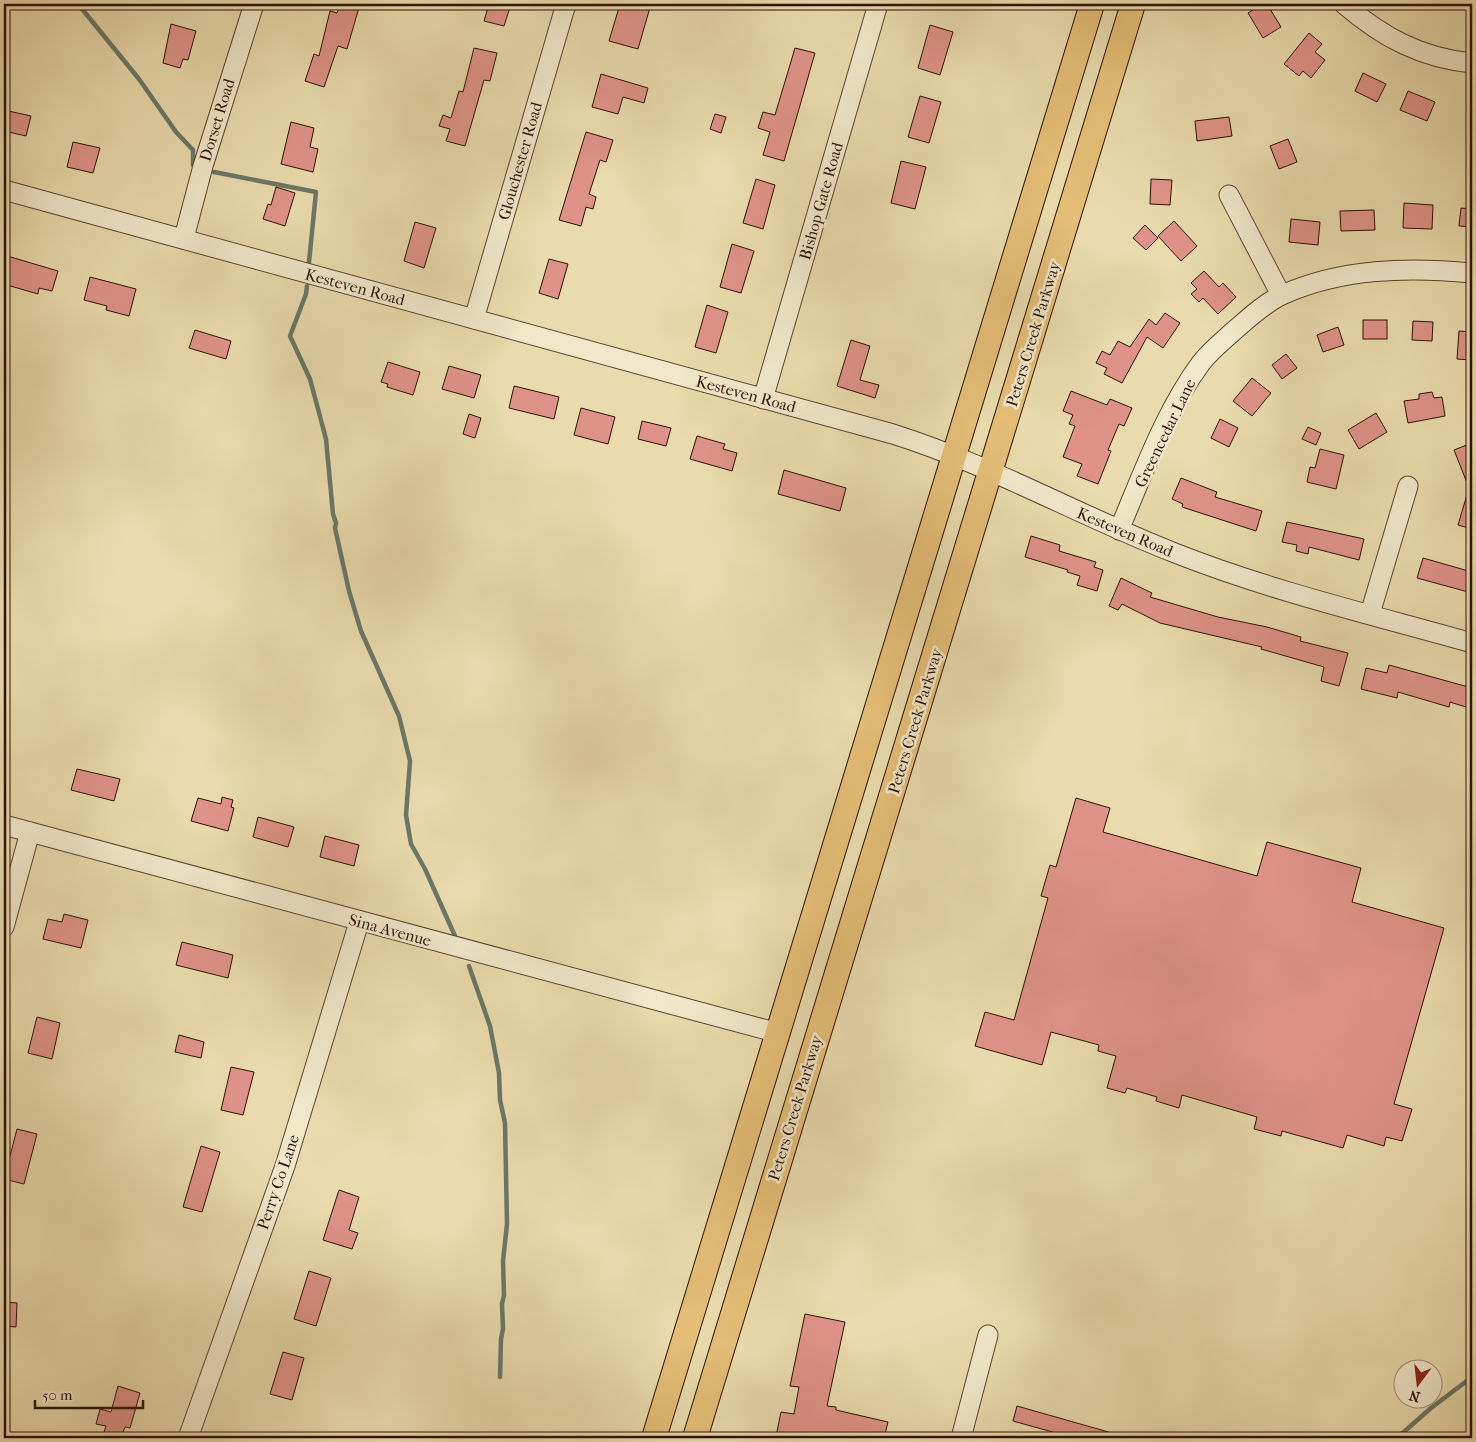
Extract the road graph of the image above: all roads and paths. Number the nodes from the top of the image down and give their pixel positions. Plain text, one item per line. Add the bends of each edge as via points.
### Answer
1 (254, 4) edge
2 (566, 4) edge
3 (878, 4) edge
4 (1092, 4) edge
5 (1133, 4) edge
6 (1344, 4) edge
7 (1472, 63) edge
8 (4, 190) edge
9 (1229, 195) dead end
10 (184, 238) junction
11 (1472, 273) edge
12 (1281, 295) junction
13 (474, 319) junction
14 (763, 399) junction
15 (954, 455) junction
16 (992, 470) junction
17 (1408, 486) dead end
18 (1119, 530) junction
19 (1370, 614) junction
20 (1472, 643) edge
21 (4, 825) edge
22 (30, 832) junction
23 (359, 922) junction
24 (4, 927) edge
25 (778, 1033) junction
26 (988, 1335) dead end
27 (188, 1438) edge
28 (654, 1438) edge
29 (696, 1438) edge
30 (961, 1438) edge

1 - 10 street, Dorset Road
2 - 13 street, Glouchester Road
3 - 14 street, Bishop Gate Road
4 - 15 main road
5 - 16 main road, Peters Creek Parkway
6 - 7 street via 1364,21 1408,48
8 - 10 street, Kesteven Road
9 - 12 street
10 - 13 street, Kesteven Road
11 - 12 street, Greencedar Lane via 1430,269 1380,270 1335,277
12 - 18 street, Greencedar Lane via 1219,344 1202,363 1160,436
13 - 14 street, Kesteven Road
14 - 15 street, Kesteven Road via 893,434
15 - 16 street, Kesteven Road
15 - 25 main road
16 - 18 street, Kesteven Road
16 - 29 main road, Peters Creek Parkway via 814,1043
17 - 19 street
18 - 19 street, Kesteven Road via 1250,580
19 - 20 street, Kesteven Road
21 - 22 street, Sina Avenue
22 - 23 street, Sina Avenue
22 - 24 street
23 - 25 street, Sina Avenue
23 - 27 street, Perry Co Lane via 285,1166
25 - 28 main road
26 - 30 street

